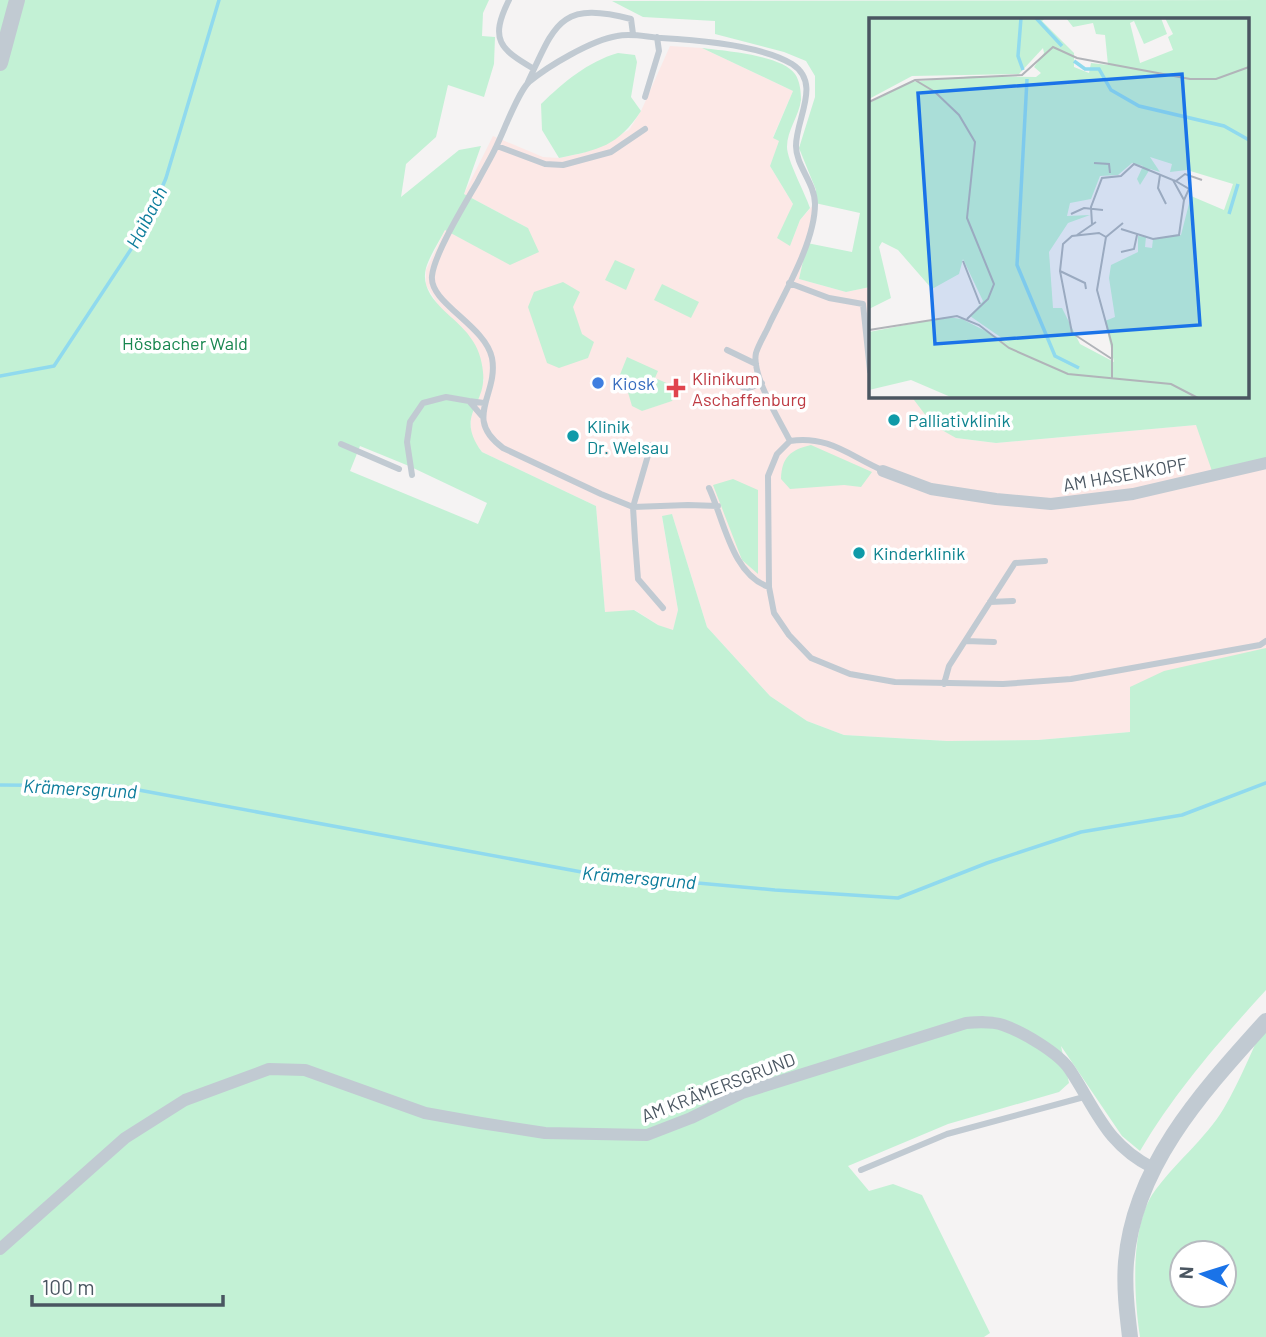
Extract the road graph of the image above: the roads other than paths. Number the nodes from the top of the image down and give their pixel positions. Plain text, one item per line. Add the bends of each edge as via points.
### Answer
1 (17, 0) edge
2 (509, 0) edge
3 (600, 5) dead end
4 (576, 6) dead end
5 (633, 34) junction
6 (657, 37) junction
7 (0, 63) edge
8 (534, 69) junction
9 (527, 83) junction
10 (645, 97) dead end
11 (645, 129) dead end
12 (497, 146) junction
13 (789, 283) junction
14 (727, 350) dead end
15 (869, 361) edge
16 (757, 364) junction
17 (718, 376) dead end
18 (762, 383) junction
19 (469, 401) junction
20 (484, 403) junction
21 (482, 416) junction
22 (790, 441) junction
23 (341, 444) dead end
24 (651, 445) dead end
25 (1266, 463) edge
26 (399, 469) dead end
27 (883, 471) joint
28 (412, 475) dead end
29 (709, 488) dead end
30 (718, 506) junction
31 (633, 507) junction
32 (1045, 561) dead end
33 (769, 587) junction
34 (1013, 601) dead end
35 (990, 602) junction
36 (663, 608) dead end
37 (966, 641) junction
38 (1266, 641) edge
39 (994, 642) dead end
40 (944, 684) junction
41 (1266, 1021) edge
42 (1084, 1097) junction
43 (1153, 1168) junction
44 (861, 1170) dead end
45 (0, 1249) edge
46 (1130, 1337) edge

1 - 7 street
2 - 8 lane via 500,24 500,41 508,54
3 - 5 lane via 631,19
4 - 8 lane via 554,25
5 - 6 lane
5 - 9 lane via 591,44
6 - 10 lane via 659,51
6 - 13 lane via 705,41 780,58 804,76 808,94 796,148 815,203 807,243
8 - 9 lane
9 - 12 lane
11 - 12 lane via 611,152 563,165 545,164
12 - 20 lane via 432,274 433,288 490,347 494,366
13 - 15 lane via 829,298 863,304
13 - 16 lane via 756,355
14 - 16 lane
16 - 18 lane
17 - 18 lane via 747,389
18 - 22 lane
19 - 20 lane
19 - 21 lane
19 - 28 lane via 446,397 424,403 410,422
20 - 21 lane
21 - 31 lane via 490,439 503,449
22 - 27 lane, AM HASENKOPF via 823,441
22 - 33 lane via 768,476
23 - 26 lane
24 - 31 lane
25 - 27 street, AM HASENKOPF via 1133,494 1051,504 931,489
29 - 30 lane
30 - 31 lane
30 - 33 lane via 738,562 756,583
31 - 36 lane via 638,579
32 - 35 lane via 1015,563
33 - 40 lane via 774,613 811,659 850,674
34 - 35 lane
35 - 37 lane
37 - 39 lane
37 - 40 lane via 949,666
38 - 40 lane via 1071,679
41 - 43 street via 1191,1109
42 - 43 street, AM KRÄMERSGRUND via 1114,1140
42 - 44 lane via 947,1133
42 - 45 street, AM KRÄMERSGRUND via 1059,1056 1004,1026 985,1021 965,1023 742,1093 647,1135 545,1133 470,1121 425,1113 305,1070 269,1069 185,1100 125,1138
43 - 46 street via 1133,1218 1126,1261

